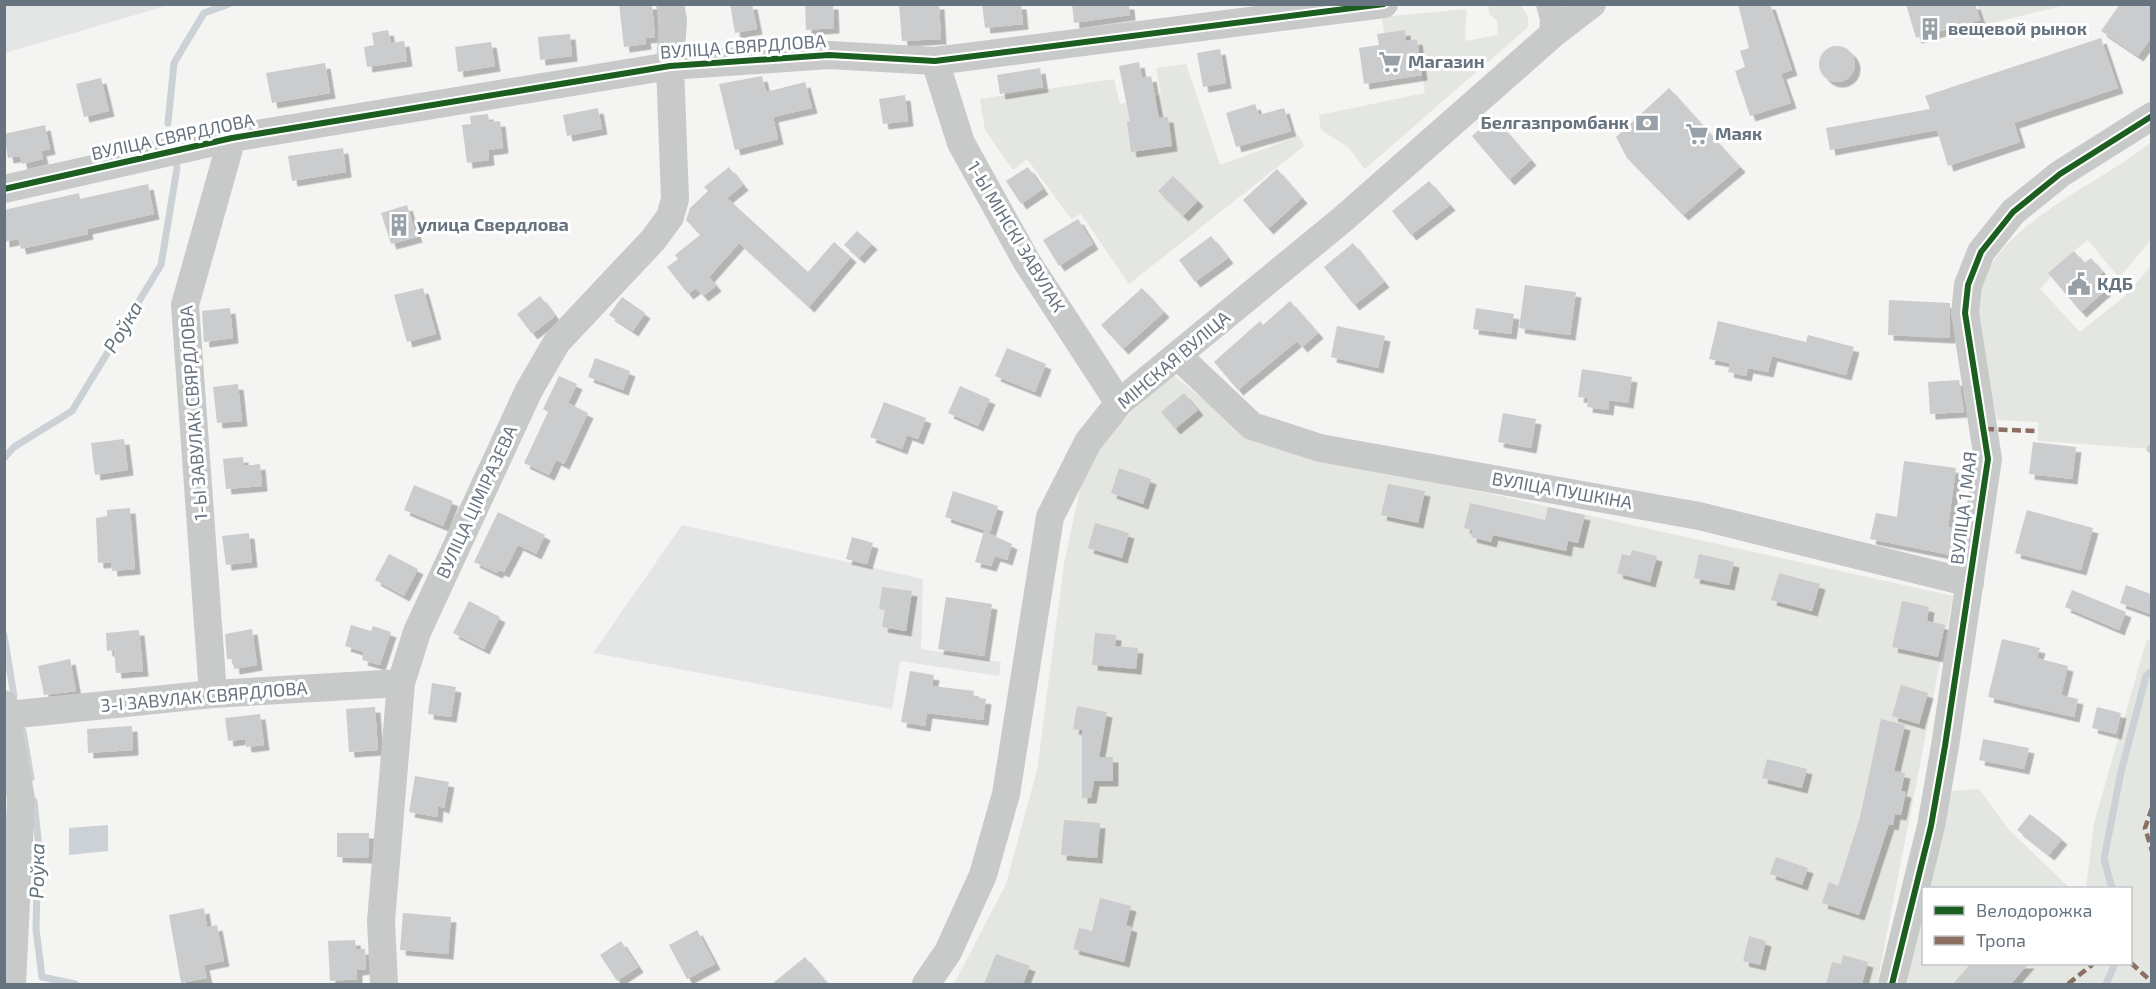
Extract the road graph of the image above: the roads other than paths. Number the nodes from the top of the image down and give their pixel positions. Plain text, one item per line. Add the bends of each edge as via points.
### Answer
1 (670, 4) edge
2 (1384, 4) edge
3 (1550, 4) edge
4 (1592, 4) edge
5 (1553, 34) junction
6 (935, 61) junction
7 (670, 66) junction
8 (2151, 116) edge
9 (232, 138) junction
10 (4, 189) edge
11 (1178, 356) junction
12 (1119, 403) junction
13 (1970, 583) junction
14 (401, 683) junction
15 (213, 694) junction
16 (6, 709) edge
17 (12, 984) edge
18 (384, 984) edge
19 (926, 984) edge
20 (1892, 984) edge

1 - 7 street, ВУЛІЦА ЦІМІРАЗЕВА
2 - 6 street, ВУЛІЦА СВЯРДЛОВА
3 - 5 street
4 - 5 street, МІНСКАЯ ВУЛІЦА
5 - 11 street, МІНСКАЯ ВУЛІЦА via 1343,219
6 - 7 street, ВУЛІЦА СВЯРДЛОВА via 829,55
6 - 12 street, 1-Ы МІНСКІ ЗАВУЛАК via 961,143 1027,262
7 - 9 street, ВУЛІЦА СВЯРДЛОВА
7 - 14 street, ВУЛІЦА ЦІМІРАЗЕВА via 675,199 670,217 557,342 529,390 417,632
8 - 13 street, ВУЛІЦА 1 МАЯ via 2060,174 2013,212 1981,252 1968,285 1965,313 1988,459
9 - 10 street, ВУЛІЦА СВЯРДЛОВА
9 - 15 street, 1-Ы ЗАВУЛАК СВЯРДЛОВА via 185,305
11 - 12 street, МІНСКАЯ ВУЛІЦА
11 - 13 street, ВУЛІЦА ПУШКІНА via 1252,426 1320,448 1699,516
12 - 19 street, МІНСКАЯ ВУЛІЦА via 1088,442 1050,517 1006,794 983,875 948,952
13 - 20 street, ВУЛІЦА 1 МАЯ via 1931,826
14 - 15 street, 3-І ЗАВУЛАК СВЯРДЛОВА
14 - 18 street, ВУЛІЦА ЦІМІРАЗЕВА via 381,921
15 - 16 street, 3-І ЗАВУЛАК СВЯРДЛОВА
16 - 17 street via 21,799

